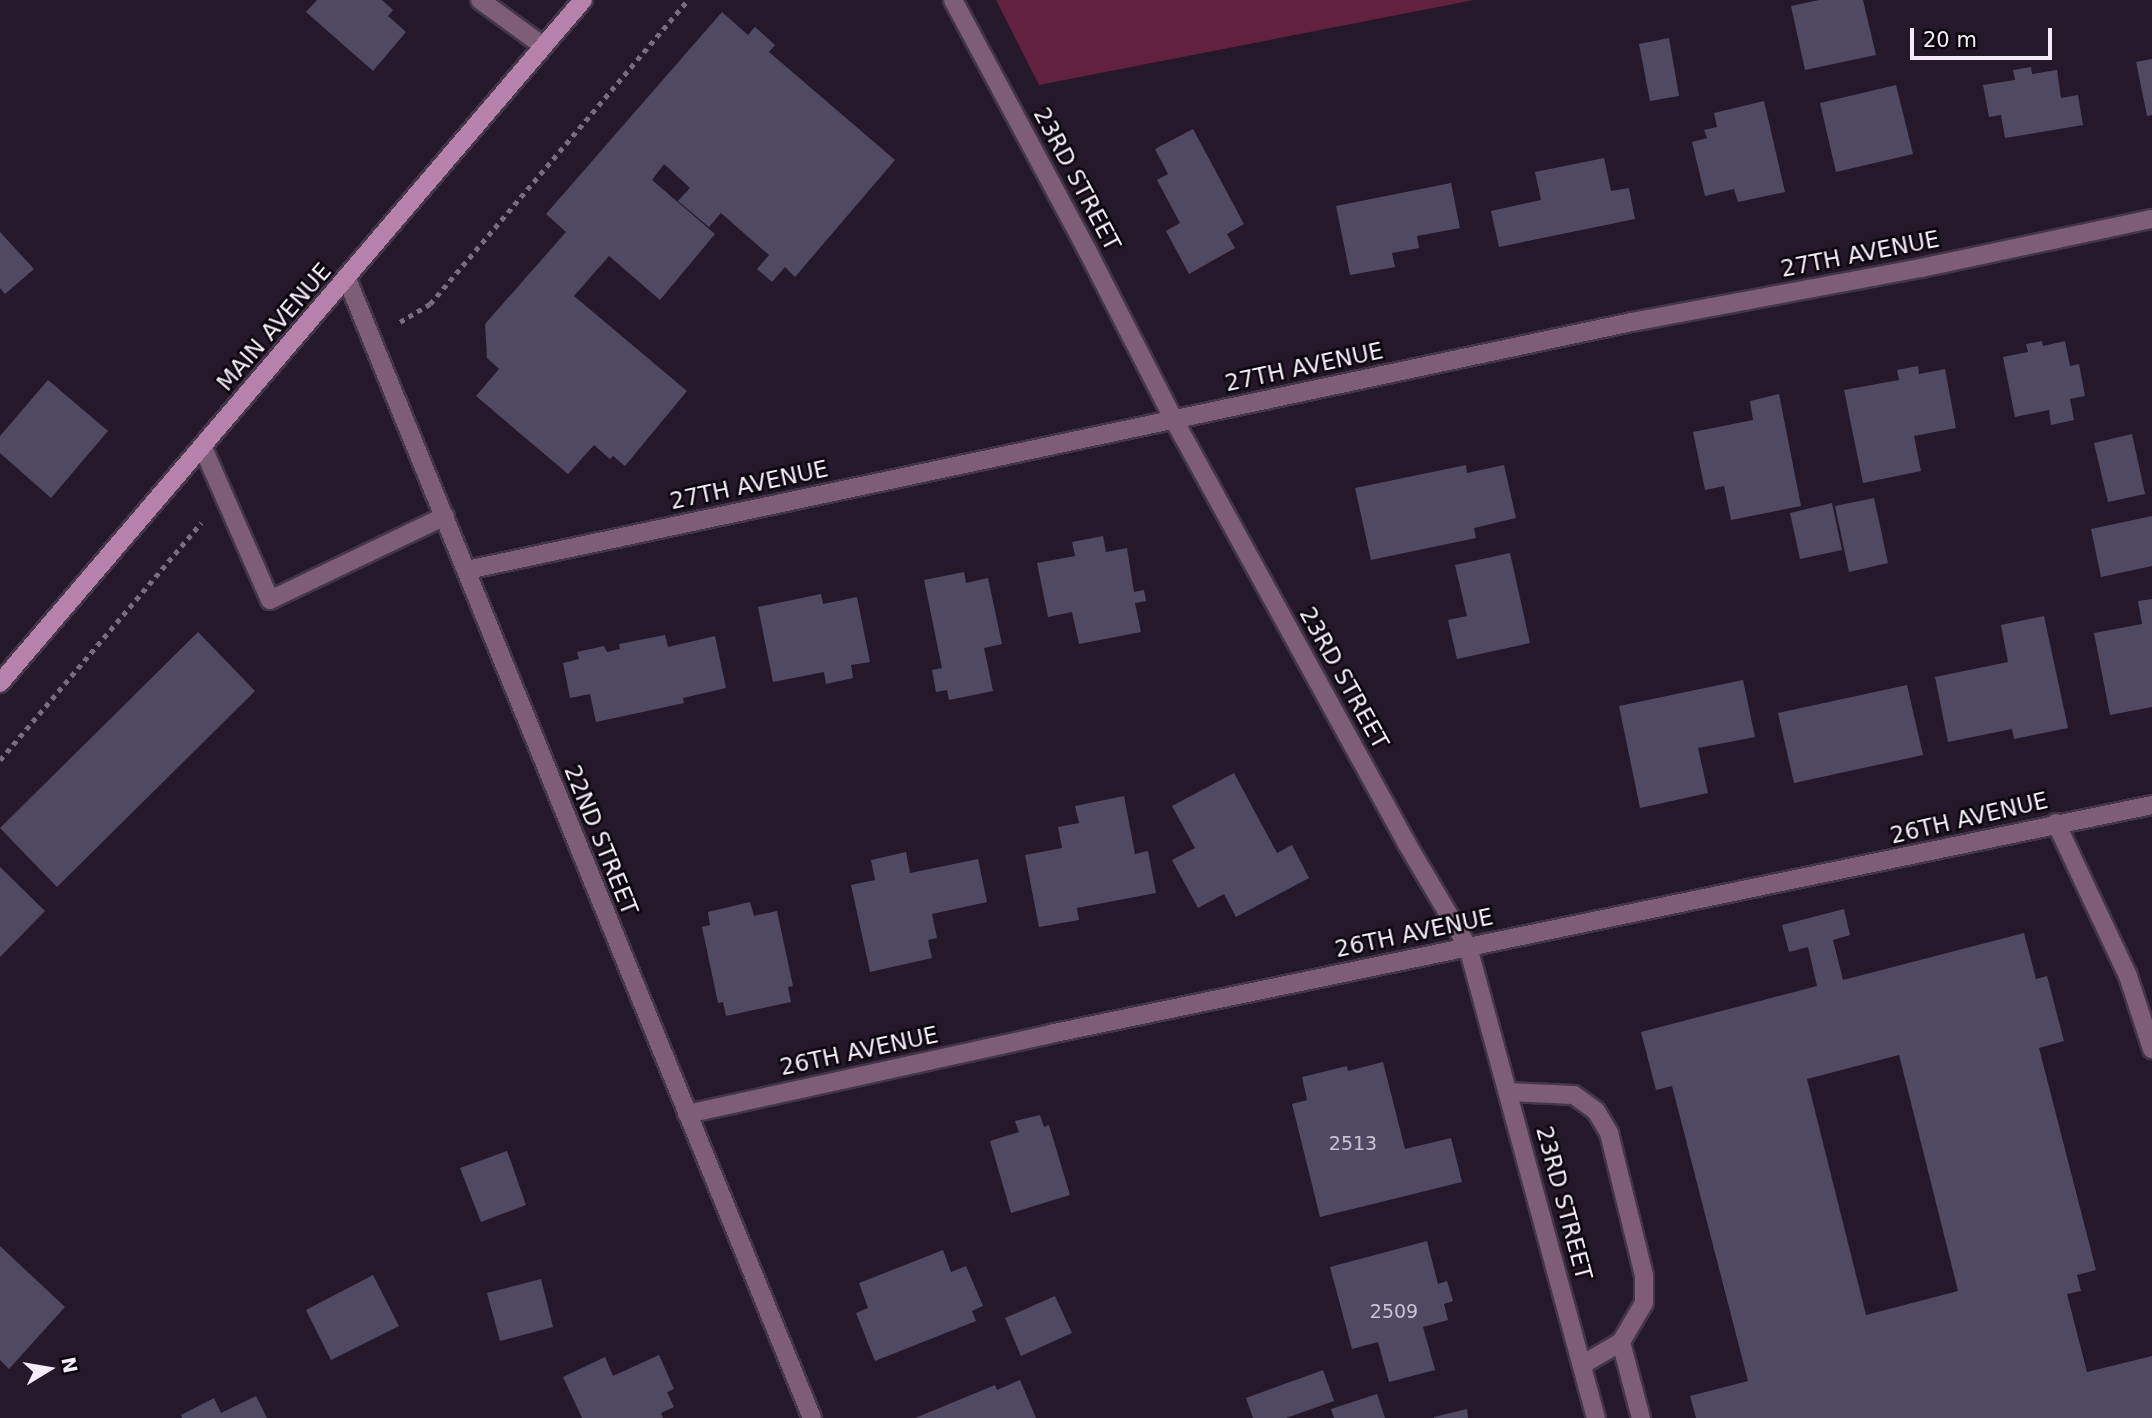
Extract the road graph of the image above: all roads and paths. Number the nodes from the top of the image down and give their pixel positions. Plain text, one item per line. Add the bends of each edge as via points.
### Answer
1 (480, 0) edge
2 (583, 0) edge
3 (688, 0) edge
4 (953, 0) edge
5 (543, 46) junction
6 (2152, 219) edge
7 (347, 279) junction
8 (372, 338) junction
9 (1174, 420) junction
10 (203, 448) junction
11 (224, 496) junction
12 (445, 516) junction
13 (467, 570) junction
14 (0, 683) edge
15 (0, 760) edge
16 (2152, 805) edge
17 (2056, 823) junction
18 (1468, 947) junction
19 (2152, 1049) edge
20 (1508, 1092) junction
21 (687, 1114) junction
22 (1621, 1342) junction
23 (1582, 1365) junction
24 (812, 1418) edge
25 (1596, 1418) edge
26 (1641, 1418) edge

1 - 5 street
2 - 5 main road, MAIN AVENUE
3 - 8 path via 430,304
4 - 9 street, 23RD STREET
5 - 7 main road, MAIN AVENUE
6 - 9 street, 27TH AVENUE via 1632,322
7 - 8 street, 22ND STREET
7 - 10 main road, MAIN AVENUE
8 - 12 street, 22ND STREET
9 - 13 street, 27TH AVENUE
9 - 18 street, 23RD STREET
10 - 11 street
10 - 14 main road, MAIN AVENUE
11 - 12 street via 270,600
11 - 15 path
12 - 13 street, 22ND STREET
13 - 21 street, 22ND STREET
16 - 17 street, 26TH AVENUE
17 - 18 street, 26TH AVENUE
17 - 19 street via 2128,976
18 - 20 street, 23RD STREET
18 - 21 street, 26TH AVENUE
20 - 22 street via 1574,1095 1596,1111 1609,1133 1644,1276 1644,1303
20 - 23 street, 23RD STREET
21 - 24 street, 22ND STREET
22 - 23 street
22 - 26 street
23 - 25 street, 23RD STREET

